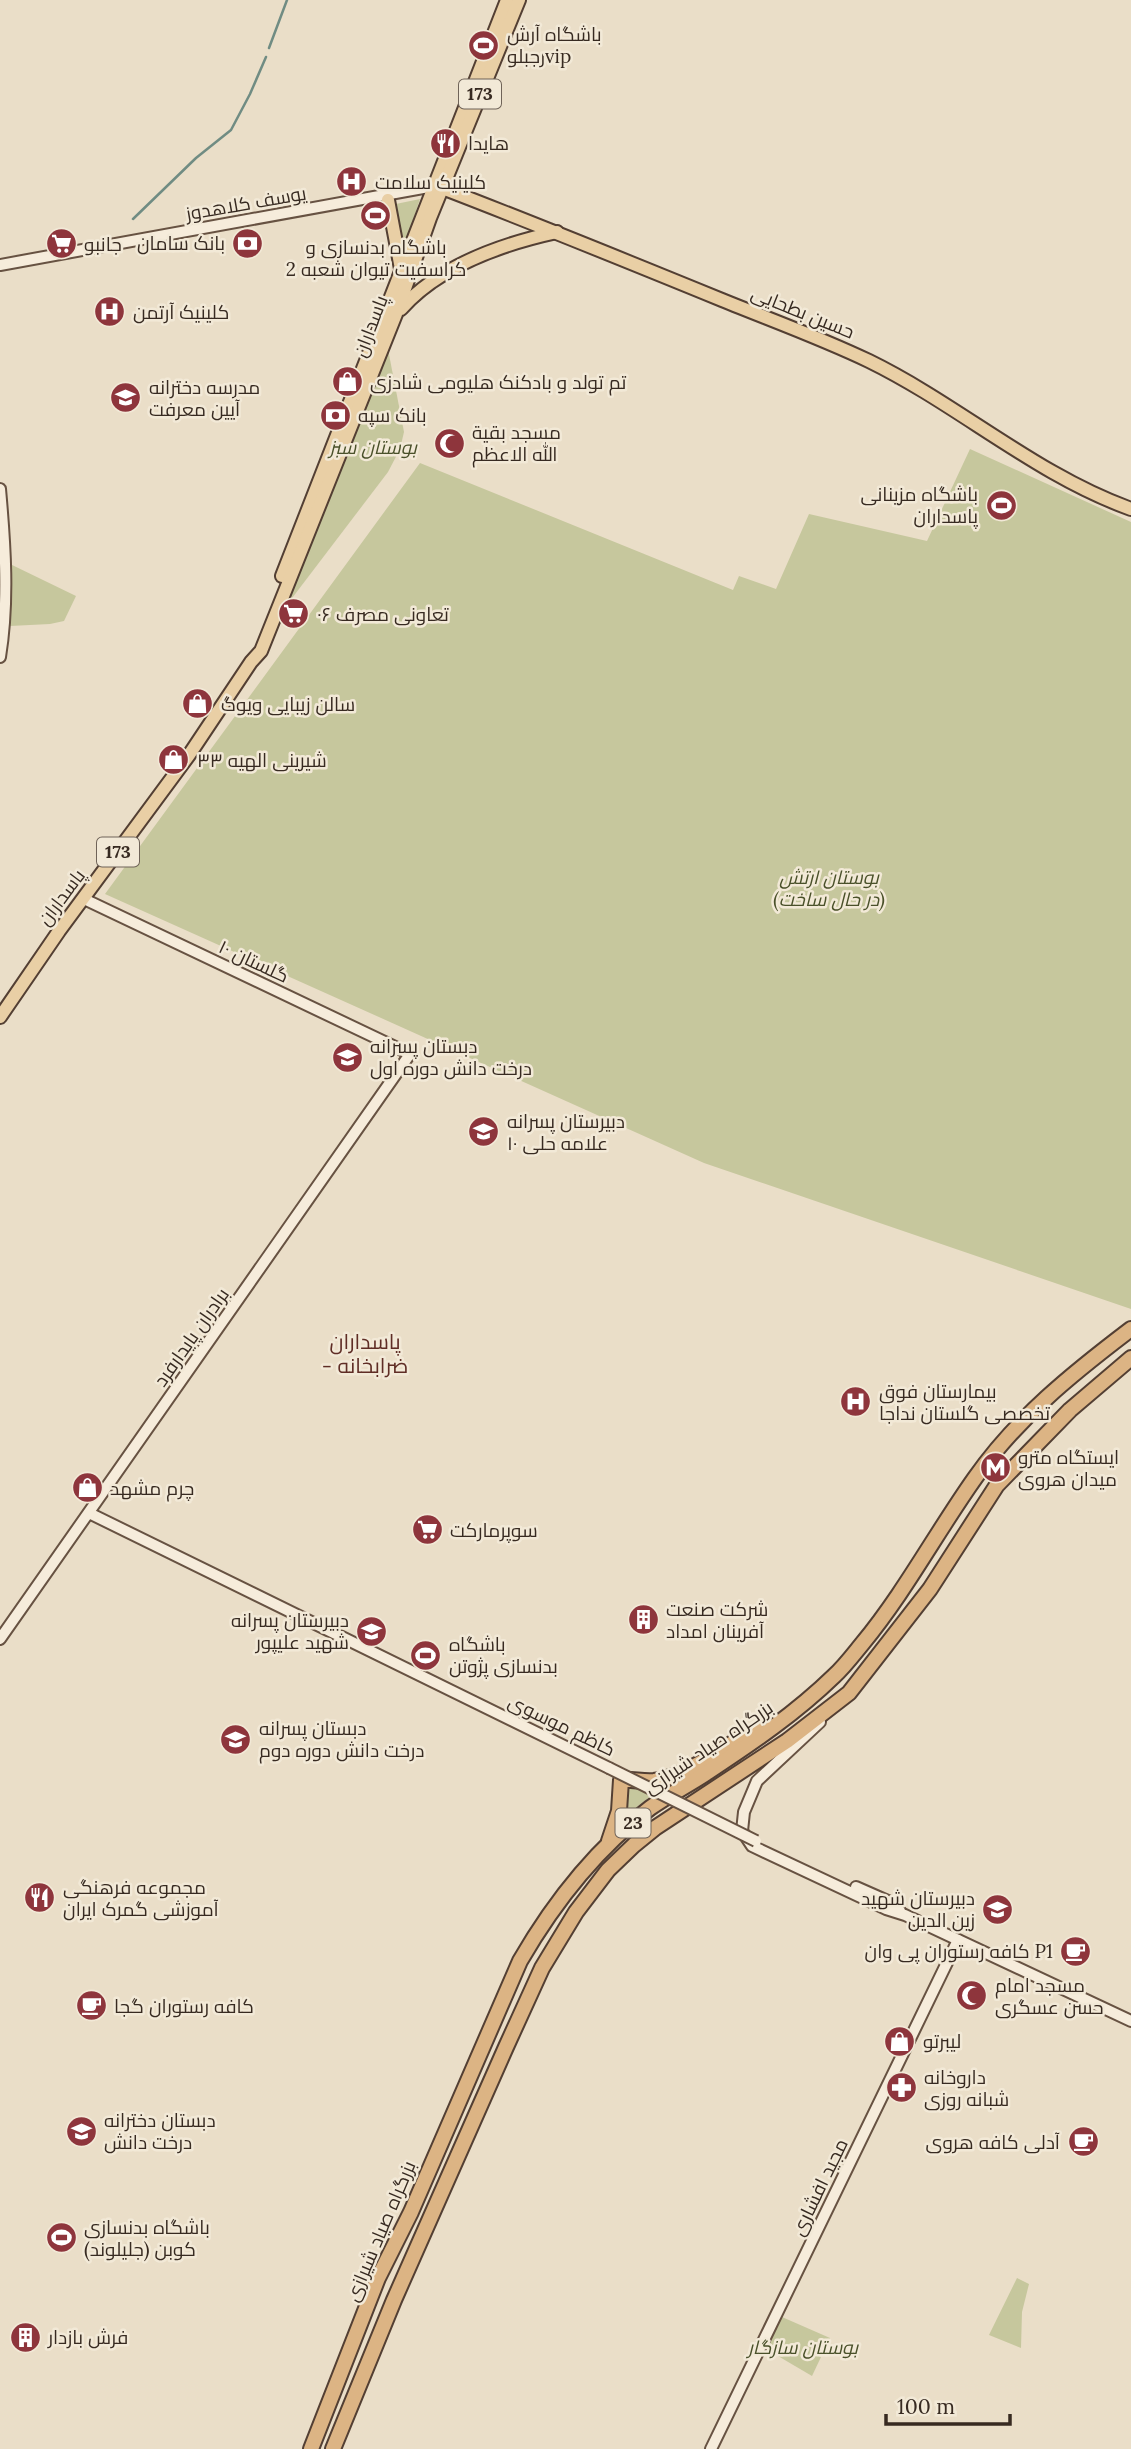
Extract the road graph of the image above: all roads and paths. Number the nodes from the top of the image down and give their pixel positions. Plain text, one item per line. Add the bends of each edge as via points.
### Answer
1 (507, 0) edge
2 (519, 0) edge
3 (438, 187) junction
4 (388, 201) junction
5 (136, 227) dead end
6 (557, 232) junction
7 (148, 238) junction
8 (163, 238) junction
9 (0, 265) edge
10 (401, 269) junction
11 (0, 271) edge
12 (396, 314) junction
13 (0, 489) edge
14 (1127, 509) edge
15 (0, 657) edge
16 (251, 662) junction
17 (84, 899) junction
18 (0, 1017) edge
19 (410, 1054) joint
20 (1131, 1329) edge
21 (1131, 1358) edge
22 (89, 1513) junction
23 (0, 1639) edge
24 (849, 1693) junction
25 (790, 1715) junction
26 (754, 1843) junction
27 (608, 1844) junction
28 (958, 1940) junction
29 (1131, 2021) edge
30 (312, 2449) edge
31 (333, 2449) edge
32 (711, 2449) edge

1 - 3 main road, پاسداران / 173
2 - 3 main road, پاسداران / 173
3 - 4 main road, یوسف کلاهدوز
3 - 6 main road, حسین بطحایی
3 - 8 main road, یوسف کلاهدوز
3 - 10 main road, پاسداران / 173
3 - 12 main road, پاسداران / 173
4 - 8 main road, یوسف کلاهدوز
4 - 10 main road
5 - 7 main road
6 - 12 main road via 491,251 432,281
6 - 14 main road, حسین بطحایی via 871,362 1068,481
7 - 8 main road, یوسف کلاهدوز
7 - 9 main road, یوسف کلاهدوز
8 - 11 main road, یوسف کلاهدوز
10 - 16 main road, پاسداران / 173
12 - 16 main road, پاسداران / 173 via 261,650
13 - 15 main road via 5,541
16 - 17 main road, پاسداران / 173
17 - 18 main road, پاسداران / 173
17 - 19 main road, گلستان ۱۰
19 - 22 main road, برادران پایدارفرد
20 - 25 highway, بزرگراه صیاد شیرازی / 23 via 1066,1378 1004,1440 868,1636 836,1675
21 - 24 highway, بزرگراه صیاد شیرازی / 23 via 1070,1410 997,1485 930,1589
22 - 23 main road, برادران پایدارفرد
22 - 26 main road, کاظم موسوی, bridge
24 - 26 main road via 757,1781 744,1812 742,1831
24 - 31 highway, بزرگراه صیاد شیرازی / 23 via 787,1741 645,1836 615,1862 576,1912 542,1968 506,2047
25 - 27 highway, بزرگراه صیاد شیرازی / 23 via 652,1807
25 - 27 highway via 678,1774 655,1781 621,1780
26 - 28 main road, کاظم موسوی via 890,1902 905,1915
27 - 30 highway, بزرگراه صیاد شیرازی / 23 via 537,1931 520,1961 378,2278
28 - 29 main road, کاظم موسوی
28 - 32 main road, مجید افشاری

